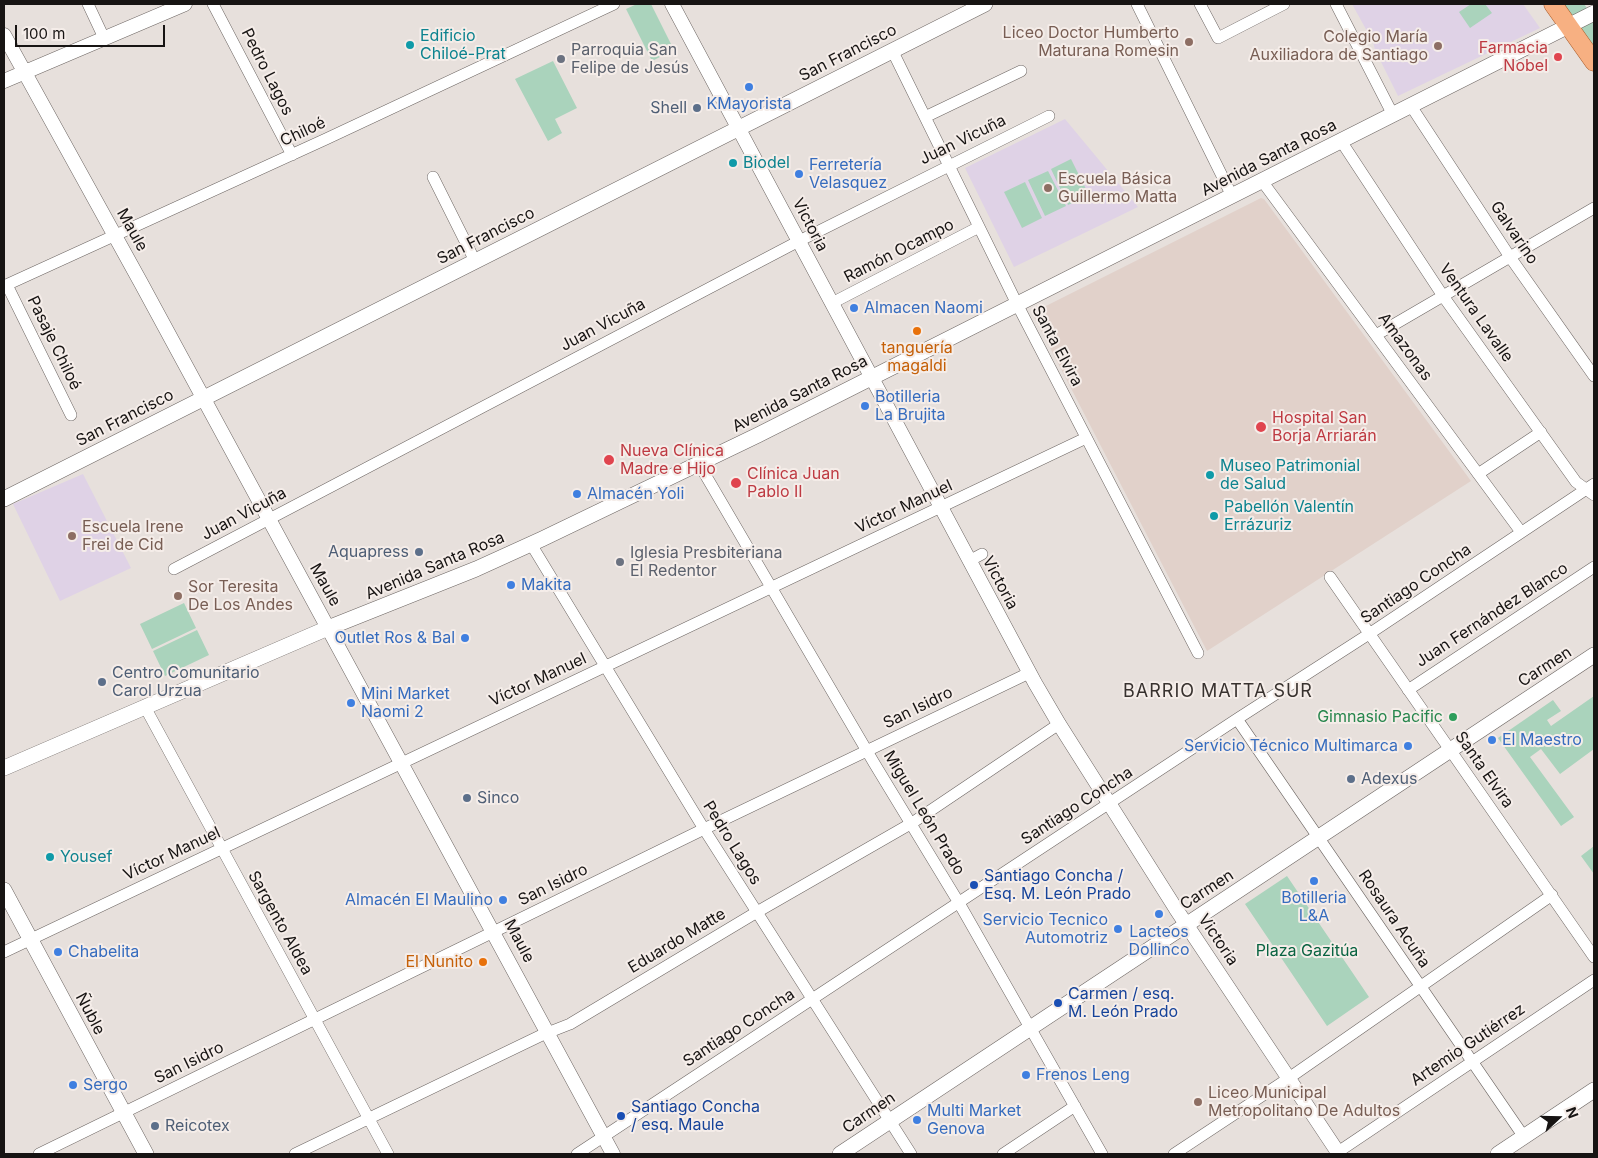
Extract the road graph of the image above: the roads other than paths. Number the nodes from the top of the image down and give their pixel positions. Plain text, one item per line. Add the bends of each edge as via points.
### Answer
1 (88, 4) edge
2 (185, 4) edge
3 (213, 4) edge
4 (614, 4) edge
5 (672, 4) edge
6 (985, 4) edge
7 (1137, 4) edge
8 (1200, 4) edge
9 (1284, 4) edge
10 (1336, 4) edge
11 (1553, 4) edge
12 (1594, 13) edge
13 (1569, 26) junction
14 (4, 35) edge
15 (104, 38) junction
16 (892, 50) junction
17 (1594, 62) edge
18 (1021, 71) dead end
19 (24, 72) junction
20 (4, 81) edge
21 (1411, 106) junction
22 (1393, 115) junction
23 (1049, 116) dead end
24 (925, 118) junction
25 (739, 128) junction
26 (1341, 141) junction
27 (292, 154) junction
28 (948, 166) junction
29 (433, 177) dead end
30 (1262, 181) junction
31 (1232, 196) junction
32 (1594, 208) edge
33 (980, 227) junction
34 (115, 236) junction
35 (799, 241) junction
36 (1510, 257) junction
37 (475, 261) junction
38 (6, 285) edge
39 (1443, 296) junction
40 (832, 303) junction
41 (1017, 304) junction
42 (1376, 335) junction
43 (1594, 376) edge
44 (872, 378) junction
45 (203, 398) junction
46 (71, 415) dead end
47 (1541, 432) junction
48 (1086, 438) junction
49 (699, 464) junction
50 (1478, 474) junction
51 (1592, 489) edge
52 (4, 499) edge
53 (941, 507) junction
54 (269, 519) junction
55 (1522, 532) junction
56 (531, 544) junction
57 (982, 554) dead end
58 (969, 562) junction
59 (1594, 567) edge
60 (174, 569) dead end
61 (1330, 578) dead end
62 (771, 588) junction
63 (328, 628) junction
64 (1370, 634) junction
65 (1198, 653) dead end
66 (1594, 656) edge
67 (605, 666) junction
68 (1029, 673) junction
69 (1408, 690) junction
70 (145, 707) junction
71 (1238, 720) junction
72 (1059, 724) junction
73 (867, 750) junction
74 (1450, 751) junction
75 (402, 763) junction
76 (4, 768) edge
77 (1109, 804) junction
78 (912, 823) junction
79 (704, 829) junction
80 (1318, 837) junction
81 (221, 849) junction
82 (4, 890) edge
83 (1552, 895) junction
84 (959, 903) junction
85 (756, 912) junction
86 (1187, 924) junction
87 (494, 932) junction
88 (30, 940) junction
89 (1592, 950) edge
90 (4, 952) edge
91 (1594, 980) edge
92 (1421, 986) junction
93 (812, 999) junction
94 (314, 1020) junction
95 (1030, 1028) junction
96 (548, 1033) junction
97 (1473, 1062) junction
98 (1289, 1078) junction
99 (1594, 1090) edge
100 (1075, 1106) junction
101 (124, 1113) junction
102 (368, 1119) junction
103 (890, 1121) junction
104 (604, 1137) junction
105 (1524, 1137) junction
106 (39, 1154) edge
107 (146, 1154) edge
108 (295, 1154) edge
109 (388, 1154) edge
110 (577, 1154) edge
111 (613, 1154) edge
112 (840, 1154) edge
113 (911, 1154) edge
114 (1003, 1154) edge
115 (1102, 1154) edge
116 (1174, 1154) edge
117 (1337, 1154) edge
118 (1498, 1154) edge

1 - 15 street
2 - 15 street
3 - 27 street, Pedro Lagos
4 - 27 street, Chiloé
5 - 25 street, Victoria
6 - 16 main road, San Francisco
7 - 31 street
8 - 9 street via 1218,38
10 - 22 street
11 - 13 main road
12 - 13 main road, Avenida Santa Rosa
13 - 17 main road
13 - 21 main road, Avenida Santa Rosa
14 - 19 street, Maule
15 - 19 street
16 - 24 street, Santa Elvira
16 - 25 main road, San Francisco
18 - 24 street
19 - 20 street
19 - 34 street, Maule
21 - 22 main road, Avenida Santa Rosa
21 - 36 street, Galvarino
22 - 26 main road, Avenida Santa Rosa
23 - 28 street, Juan Vicuña
24 - 28 street, Santa Elvira
25 - 35 street, Victoria
25 - 37 main road, San Francisco
26 - 30 main road, Avenida Santa Rosa
26 - 39 street, Ventura Lavalle
27 - 34 street, Chiloé
28 - 33 street, Santa Elvira
28 - 35 street, Juan Vicuña
29 - 37 street
30 - 31 main road, Avenida Santa Rosa
30 - 42 street, Amazonas
31 - 41 main road, Avenida Santa Rosa
32 - 36 street
33 - 40 street, Ramón Ocampo
33 - 41 street, Santa Elvira
34 - 38 street, Chiloé
34 - 45 street, Maule
35 - 40 street, Victoria
35 - 54 street, Juan Vicuña
36 - 39 street
36 - 43 street, Galvarino
37 - 45 main road, San Francisco
38 - 46 street, Pasaje Chiloé
39 - 42 street
39 - 47 street, Ventura Lavalle
40 - 44 street, Victoria
41 - 44 main road, Avenida Santa Rosa
41 - 48 street, Santa Elvira
42 - 50 street, Amazonas
44 - 49 main road, Avenida Santa Rosa
44 - 53 street, Victoria
45 - 52 main road, San Francisco
45 - 54 street, Maule
47 - 50 street
47 - 51 street, Ventura Lavalle via 1576,482
48 - 53 street, Víctor Manuel
48 - 65 street, Santa Elvira
49 - 56 main road, Avenida Santa Rosa
49 - 62 street, Miguel León Prado
50 - 55 street, Amazonas
51 - 55 street, Santiago Concha
53 - 58 street, Victoria
53 - 62 street, Víctor Manuel
54 - 60 street, Juan Vicuña
54 - 63 street, Maule
55 - 64 street, Santiago Concha
56 - 63 main road, Avenida Santa Rosa via 439,585
56 - 67 street, Pedro Lagos
57 - 58 street
58 - 68 street, Victoria
59 - 69 street, Juan Fernández Blanco
61 - 64 street, Santa Elvira
62 - 67 street, Víctor Manuel
62 - 73 street, Miguel León Prado
63 - 70 main road, Avenida Santa Rosa
63 - 75 street, Maule
64 - 69 street, Santa Elvira
64 - 71 street, Santiago Concha
66 - 74 main road, Carmen
67 - 75 street, Víctor Manuel
67 - 79 street, Pedro Lagos
68 - 72 street, Victoria
68 - 73 street, San Isidro
69 - 74 street, Santa Elvira
70 - 76 main road, Avenida Santa Rosa
70 - 81 street, Sargento Aldea
71 - 77 street, Santiago Concha
71 - 80 street, Rosaura Acuña
72 - 77 street, Victoria
72 - 78 street, Eduardo Matte
73 - 78 street, Miguel León Prado
73 - 79 street, San Isidro
74 - 80 main road, Carmen
74 - 83 street, Santa Elvira
75 - 81 street, Víctor Manuel
75 - 87 street, Maule
77 - 84 street, Santiago Concha
77 - 86 street, Victoria
78 - 84 street, Miguel León Prado
78 - 85 street, Eduardo Matte
79 - 85 street, Pedro Lagos
79 - 87 street, San Isidro
80 - 86 main road, Carmen
80 - 92 street, Rosaura Acuña
81 - 88 street, Víctor Manuel
81 - 94 street, Sargento Aldea
82 - 88 main road, Ñuble
83 - 89 street, Santa Elvira
83 - 92 street
84 - 93 street, Santiago Concha
84 - 95 street, Miguel León Prado
85 - 93 street, Pedro Lagos
85 - 96 street, Eduardo Matte via 570,1024
86 - 95 main road, Carmen
86 - 98 street, Victoria
87 - 94 street, San Isidro
87 - 96 street, Maule
88 - 90 street, Víctor Manuel
88 - 101 main road, Ñuble
91 - 97 street, Artemio Gutiérrez
92 - 97 street, Rosaura Acuña
92 - 98 street
93 - 103 street, Pedro Lagos
93 - 104 street, Santiago Concha
94 - 101 street, San Isidro
94 - 102 street, Sargento Aldea
95 - 100 street, Miguel León Prado
95 - 103 main road, Carmen
96 - 102 street, Eduardo Matte
96 - 104 street, Maule
97 - 105 street, Rosaura Acuña
97 - 117 street, Artemio Gutiérrez
98 - 116 street
98 - 117 street, Victoria
99 - 105 main road
100 - 114 street
100 - 115 street, Miguel León Prado
101 - 106 street, San Isidro
101 - 107 main road, Ñuble
102 - 108 street, Eduardo Matte
102 - 109 street, Sargento Aldea
103 - 112 main road, Carmen
103 - 113 street, Pedro Lagos
104 - 110 street, Santiago Concha
104 - 111 street, Maule
105 - 118 main road

